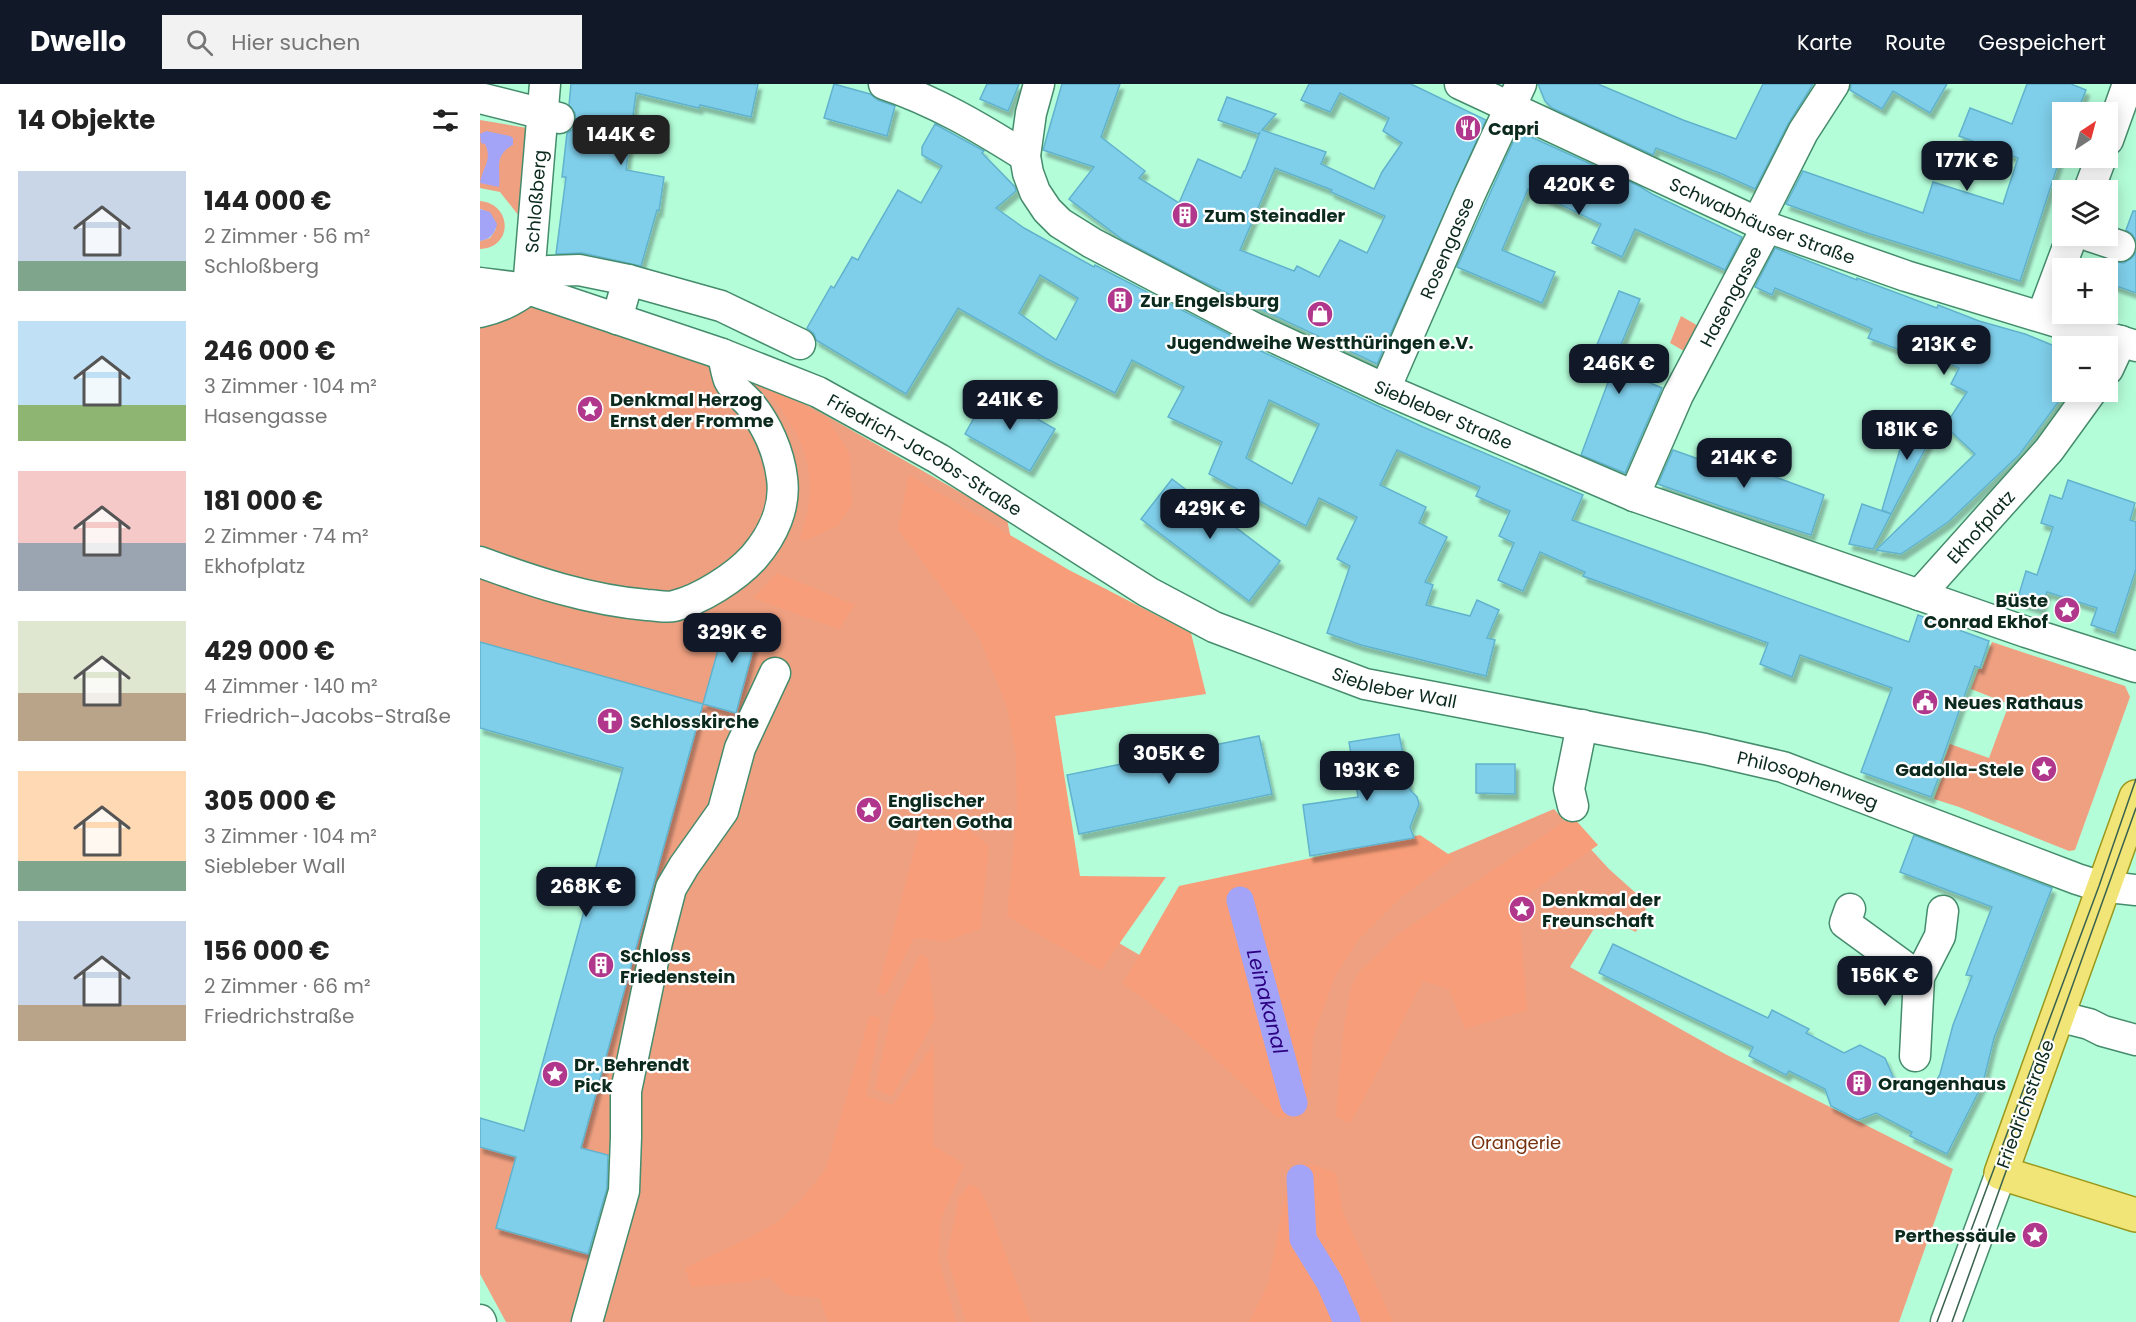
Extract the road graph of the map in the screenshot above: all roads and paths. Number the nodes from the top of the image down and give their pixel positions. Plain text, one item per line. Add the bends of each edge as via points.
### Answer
1 (884, 84) edge
2 (1039, 84) edge
3 (1460, 84) edge
4 (1834, 84) edge
5 (2128, 84) edge
6 (1515, 96) edge
7 (480, 98) edge
8 (549, 105) edge
9 (2118, 112) edge
10 (1025, 156) junction
11 (1762, 225) junction
12 (2118, 245) edge
13 (2068, 246) edge
14 (2121, 246) dead end
15 (628, 280) junction
16 (480, 283) edge
17 (528, 289) junction
18 (480, 312) edge
19 (2042, 316) junction
20 (617, 319) junction
21 (2129, 343) edge
22 (800, 344) dead end
23 (722, 354) junction
24 (2118, 357) edge
25 (1385, 389) junction
26 (2084, 402) edge
27 (1634, 496) junction
28 (480, 562) edge
29 (1918, 595) junction
30 (1214, 627) joint
31 (2136, 667) edge
32 (776, 673) dead end
33 (1582, 726) junction
34 (2136, 797) edge
35 (1573, 806) dead end
36 (2104, 886) junction
37 (2136, 890) edge
38 (1850, 909) dead end
39 (1943, 911) dead end
40 (1919, 977) junction
41 (2057, 1016) junction
42 (2136, 1040) edge
43 (1915, 1056) dead end
44 (2001, 1173) junction
45 (2136, 1215) edge
46 (587, 1322) edge
47 (1946, 1322) edge

1 - 10 street via 969,121
2 - 10 street via 1030,113
3 - 6 street, Schwabhäuser Straße
4 - 11 street, Hasengasse via 1803,132
5 - 9 street
6 - 11 street, Schwabhäuser Straße
6 - 25 street, Rosengasse
7 - 8 street, Schloßberg
8 - 17 street, Schloßberg
10 - 25 street, Siebleber Straße via 1035,192 1047,210 1092,243 1254,328
11 - 19 street, Schwabhäuser Straße via 1905,276
11 - 27 street, Hasengasse via 1677,395
12 - 14 street
13 - 19 street
15 - 17 street via 579,270 549,271
15 - 20 street
15 - 22 street via 721,306
16 - 17 street, Friedrich-Jacobs-Straße
17 - 18 street via 506,305
17 - 20 street, Friedrich-Jacobs-Straße
19 - 21 street
20 - 23 street, Friedrich-Jacobs-Straße
21 - 24 street
23 - 28 street via 730,381 769,434 783,481 777,519 768,541 737,573 699,597 672,606 621,603 581,594
23 - 30 street, Friedrich-Jacobs-Straße via 818,392 862,416 939,459 1148,592
25 - 27 street, Siebleber Straße
26 - 29 street, Ekhofplatz via 2049,450
27 - 29 street, Siebleber Straße
29 - 31 street
30 - 33 street, Siebleber Wall via 1365,684
32 - 46 street via 741,748 723,811 671,888 626,1091 624,1191
33 - 35 street via 1569,789
33 - 36 street, Philosophenweg via 1783,767
34 - 36 main road
36 - 37 street, Philosophenweg
36 - 41 main road, Friedrichstraße
38 - 40 street via 1845,923
39 - 40 street via 1940,936
40 - 43 street
41 - 42 street
41 - 44 main road, Friedrichstraße
44 - 45 main road
44 - 47 street, Friedrichstraße

